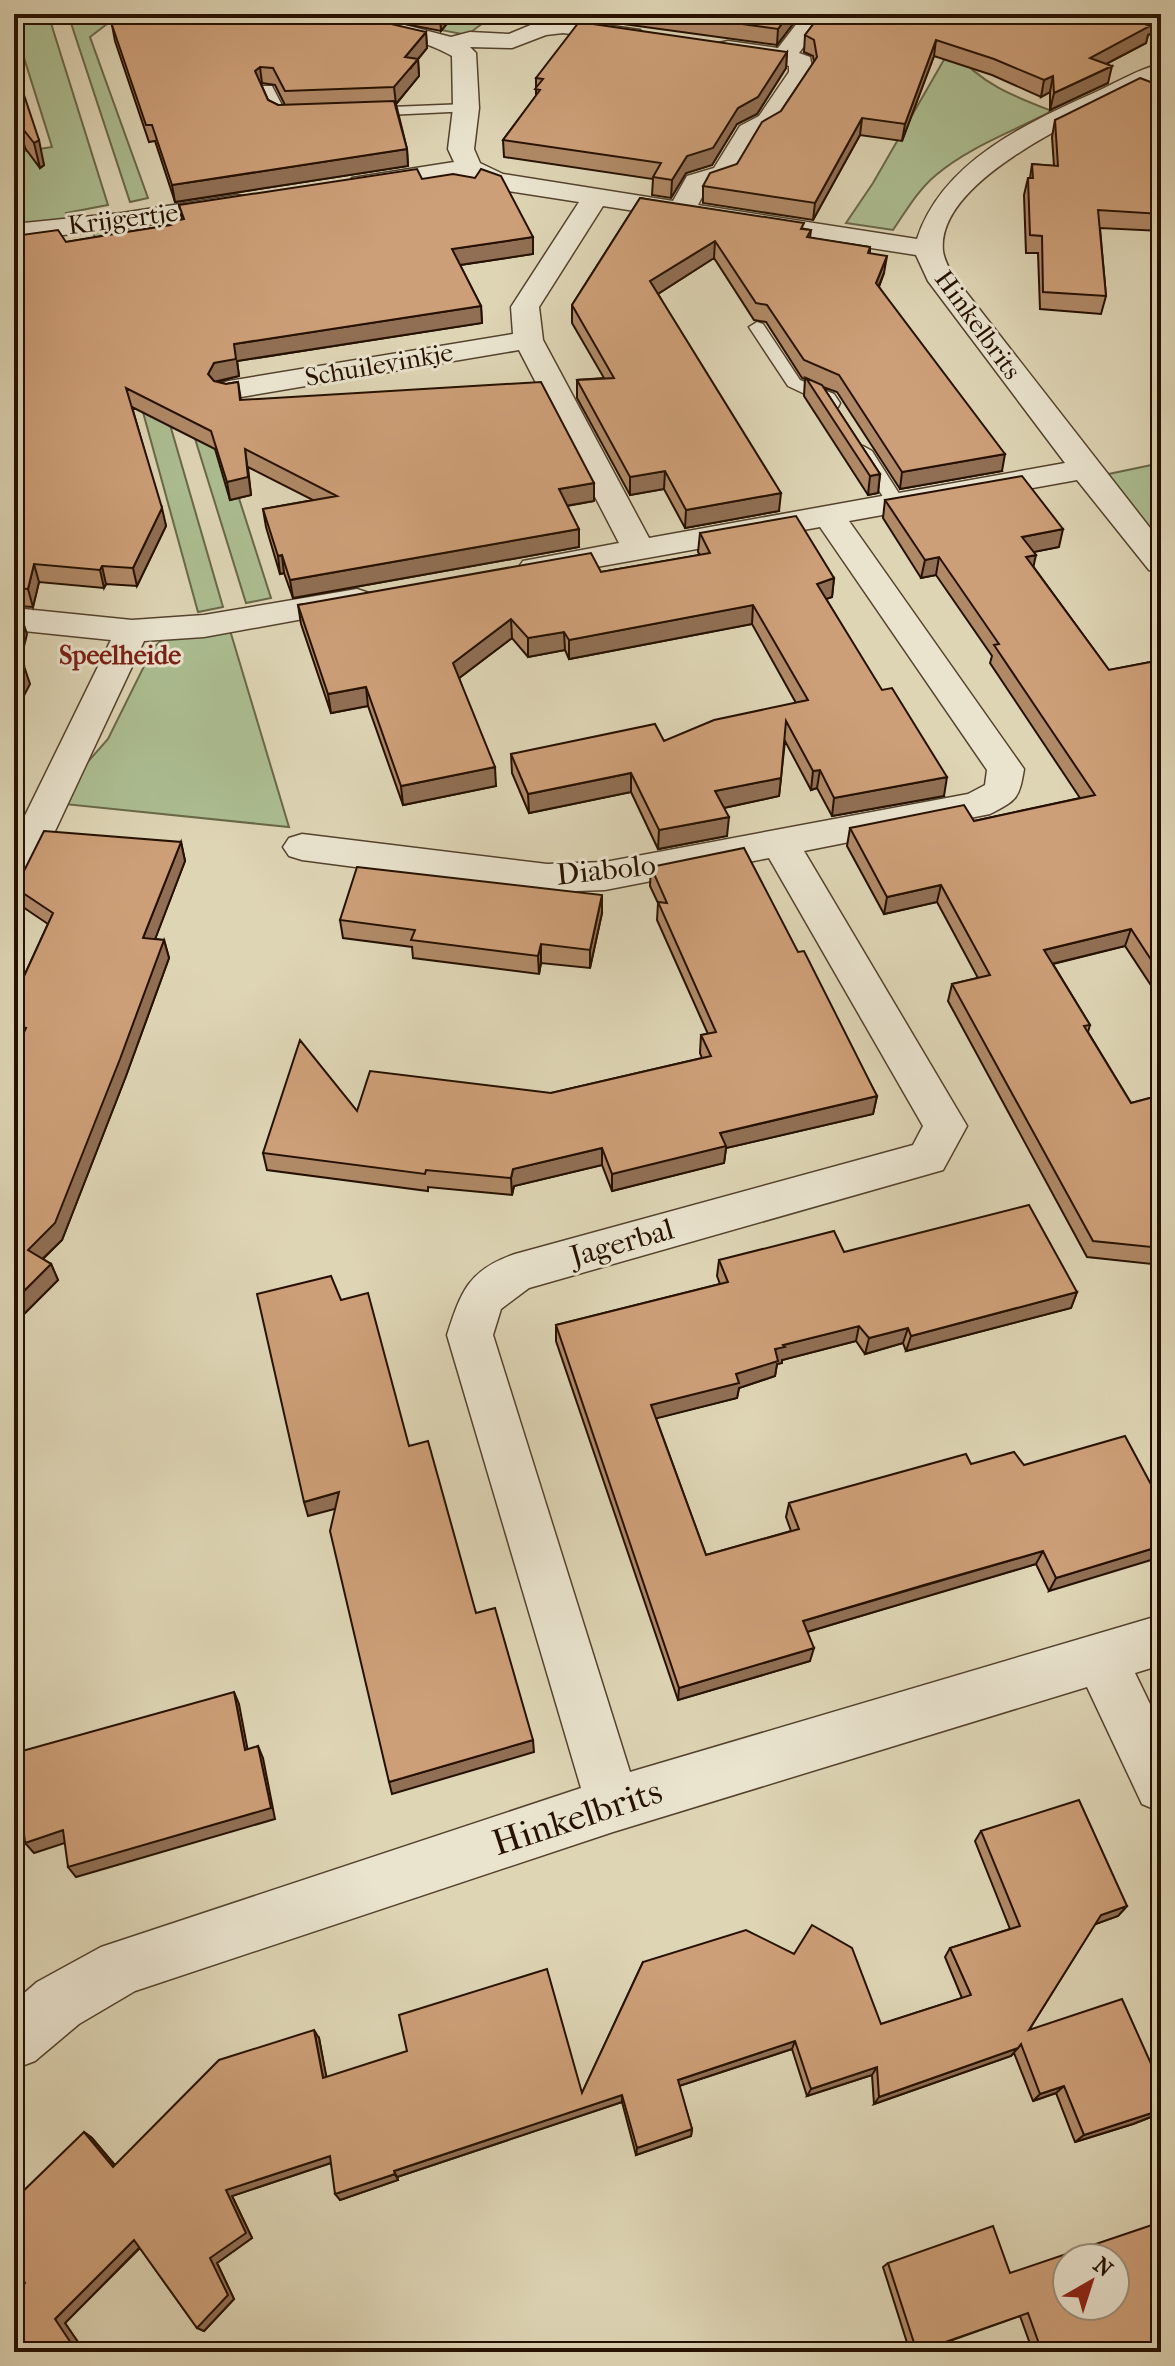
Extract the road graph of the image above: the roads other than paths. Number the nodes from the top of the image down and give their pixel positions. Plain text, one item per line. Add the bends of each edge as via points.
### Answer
1 (269, 14) edge
2 (809, 23) dead end
3 (658, 39) edge
4 (454, 44) junction
5 (706, 45) edge
6 (784, 56) junction
7 (1161, 71) edge
8 (267, 89) edge
9 (466, 108) junction
10 (358, 112) edge
11 (311, 114) edge
12 (469, 168) junction
13 (334, 188) edge
14 (596, 196) junction
15 (258, 200) edge
16 (682, 209) junction
17 (14, 232) edge
18 (928, 249) junction
19 (757, 327) edge
20 (528, 340) junction
21 (229, 390) edge
22 (1085, 469) junction
23 (896, 503) junction
24 (828, 515) junction
25 (639, 550) junction
26 (1161, 563) edge
27 (501, 574) edge
28 (393, 593) edge
29 (14, 619) edge
30 (132, 631) junction
31 (779, 842) junction
32 (302, 847) dead end
33 (14, 878) edge
34 (1161, 1640) edge
35 (1100, 1658) junction
36 (1161, 1785) edge
37 (613, 1805) junction
38 (14, 2040) edge

1 - 4 street
2 - 6 street
3 - 4 street via 563,26 512,41 470,39
4 - 9 street via 464,53
5 - 6 street
6 - 16 street via 801,62 801,72 768,121 749,131 724,173 696,182
7 - 18 street, Hinkelbrits via 1005,149 972,173 937,214
8 - 11 lane via 280,115
9 - 10 lane
9 - 12 street via 461,149
12 - 13 street
12 - 14 street via 496,181
14 - 16 street
14 - 20 street via 525,307
15 - 17 street, Krijgertje
16 - 18 street
18 - 22 street, Hinkelbrits via 938,275
19 - 23 lane via 794,383 828,398
20 - 21 street, Schuilevinkje
20 - 25 street
22 - 23 street
22 - 26 street, Hinkelbrits
23 - 24 street
24 - 25 street
24 - 31 street, Diabolo via 1006,769 1002,792 977,805
25 - 27 street
28 - 30 street via 240,621
29 - 30 street
30 - 33 street
31 - 32 street, Diabolo via 605,876 547,878
31 - 37 street, Jagerbal via 945,1126 928,1158 515,1273 482,1298 470,1335
34 - 35 street, Hinkelbrits
35 - 36 street
35 - 37 street, Hinkelbrits
37 - 38 street, Hinkelbrits via 121,1967 58,2003

